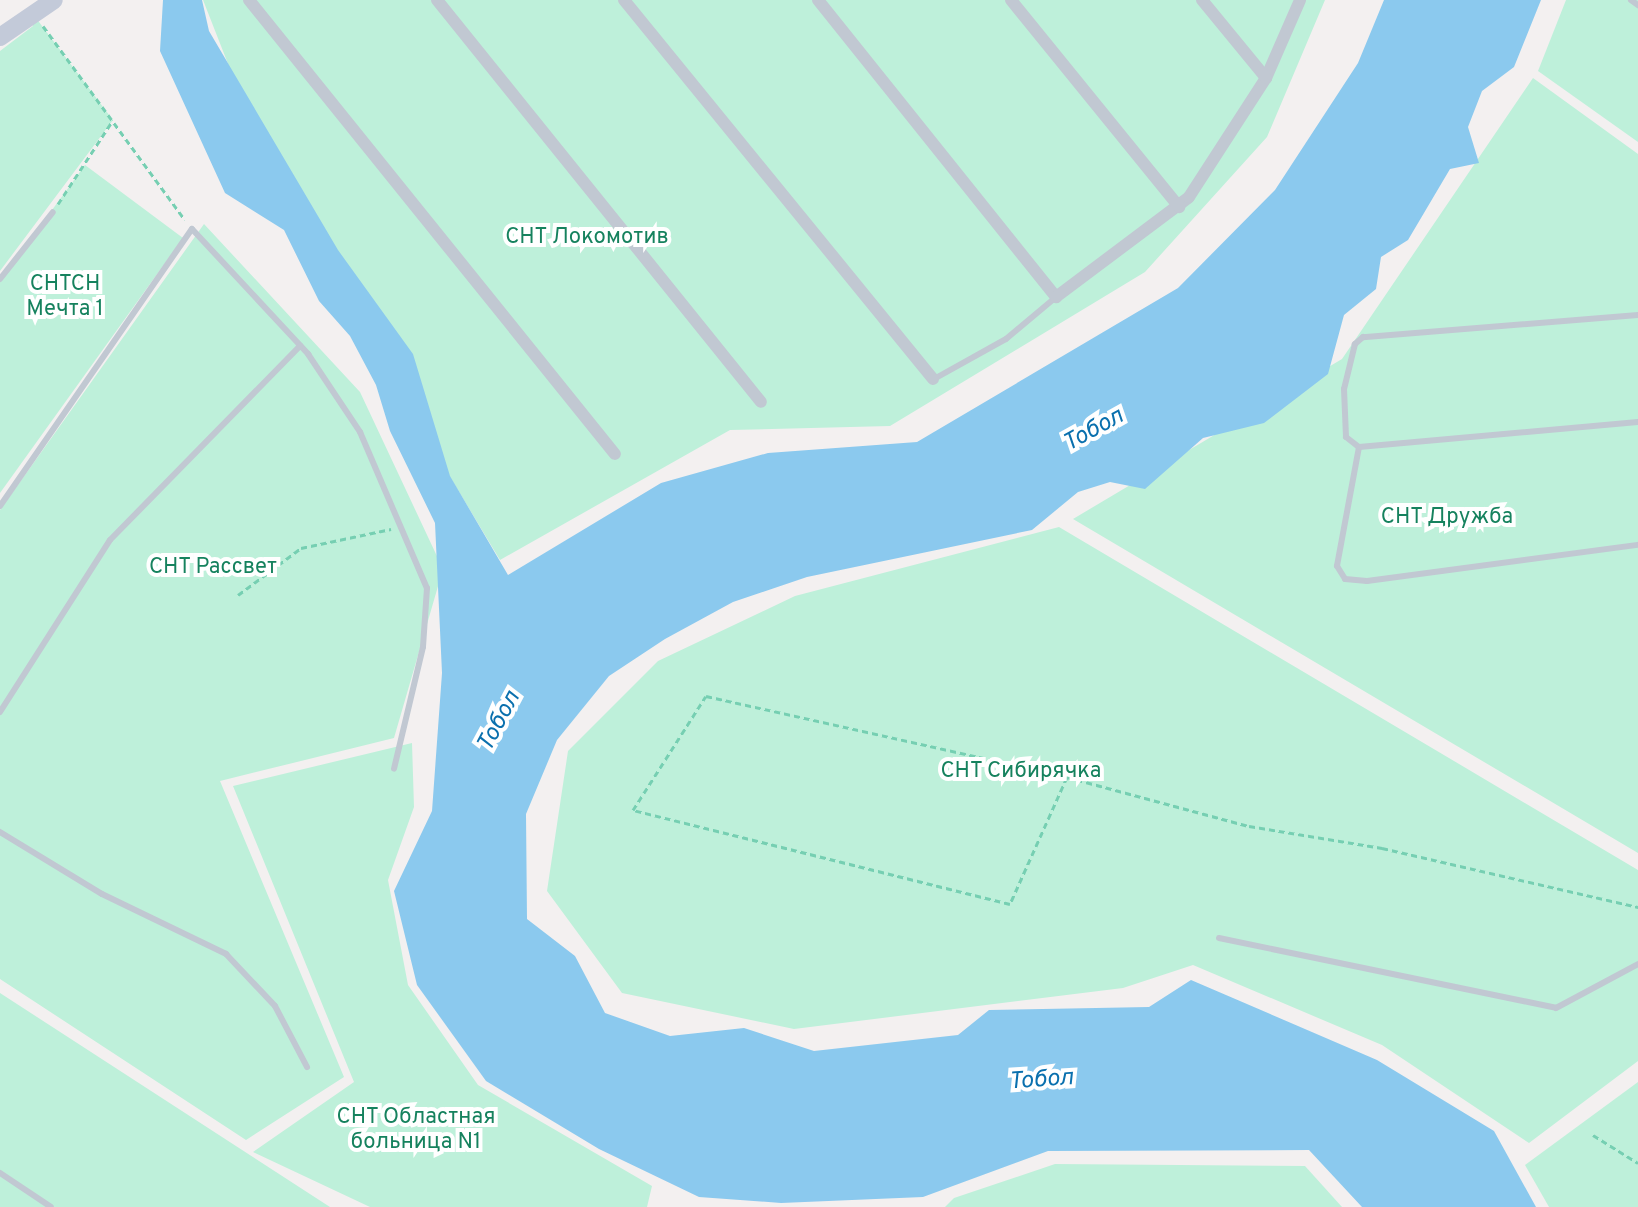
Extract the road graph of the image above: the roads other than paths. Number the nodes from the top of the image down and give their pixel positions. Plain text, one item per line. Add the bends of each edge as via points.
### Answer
1 (54, 0) edge
2 (249, 0) edge
3 (437, 0) edge
4 (624, 0) edge
5 (818, 0) edge
6 (1011, 0) edge
7 (1202, 0) edge
8 (1300, 0) edge
9 (1631, 0) edge
10 (1638, 5) edge
11 (0, 37) edge
12 (1266, 78) junction
13 (1179, 207) junction
14 (53, 212) road end
15 (0, 279) edge
16 (1056, 297) junction
17 (1638, 315) edge
18 (300, 346) junction
19 (933, 379) joint
20 (761, 402) dead end
21 (1638, 422) edge
22 (1359, 447) junction
23 (615, 454) dead end
24 (0, 506) edge
25 (1638, 545) edge
26 (0, 712) edge
27 (394, 769) dead end
28 (0, 832) edge
29 (1219, 938) dead end
30 (1638, 964) edge
31 (307, 1067) dead end
32 (0, 1173) edge
33 (51, 1207) edge

1 - 11 main road
2 - 23 street
3 - 20 street
4 - 19 street
5 - 16 street
6 - 13 street
7 - 12 street
8 - 12 street
9 - 10 lane
12 - 13 street
13 - 16 street
14 - 15 lane
16 - 19 lane via 1006,339
17 - 22 lane via 1371,333 1355,344 1344,389 1346,437
18 - 24 lane via 192,229
18 - 26 lane via 110,540
18 - 27 lane via 360,432 427,588 423,647
21 - 22 lane
22 - 25 lane via 1337,566 1345,579 1367,581
28 - 31 lane via 102,894 226,954 275,1006
29 - 30 lane via 1556,1008
32 - 33 lane

